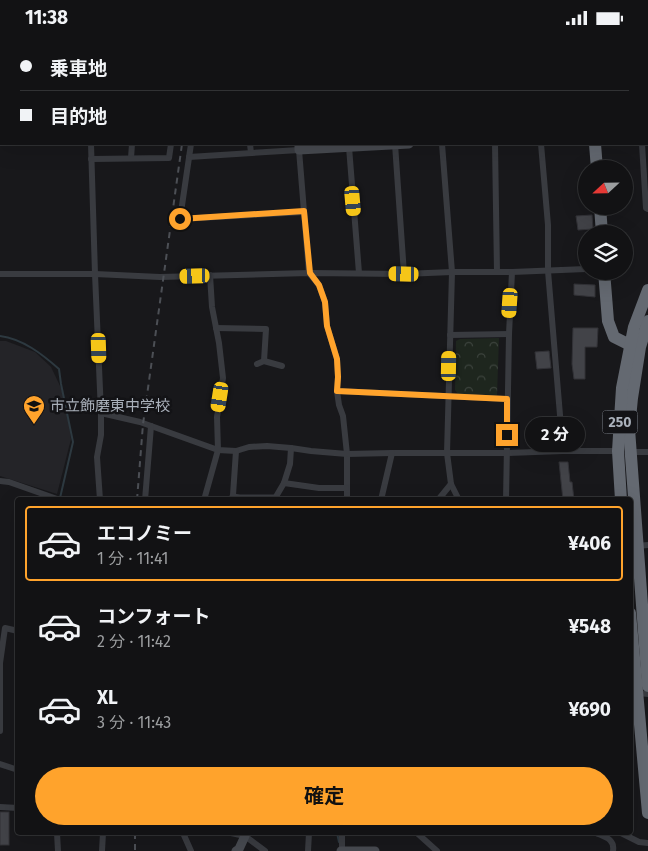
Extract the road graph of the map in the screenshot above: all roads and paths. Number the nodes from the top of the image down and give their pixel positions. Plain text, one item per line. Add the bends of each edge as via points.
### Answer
1 (91, 145) edge
2 (132, 145) edge
3 (171, 145) edge
4 (191, 145) edge
5 (250, 145) edge
6 (380, 145) edge
7 (395, 145) edge
8 (442, 145) edge
9 (496, 145) edge
10 (541, 145) edge
11 (595, 145) edge
12 (642, 145) edge
13 (299, 147) edge
14 (349, 147) junction
15 (251, 153) junction
16 (189, 157) junction
17 (131, 158) junction
18 (91, 159) junction
19 (596, 160) edge
20 (648, 209) edge
21 (304, 211) junction
22 (578, 269) edge
23 (548, 271) junction
24 (452, 272) junction
25 (496, 272) junction
26 (512, 272) junction
27 (310, 273) junction
28 (359, 273) junction
29 (95, 274) junction
30 (404, 274) junction
31 (0, 275) edge
32 (210, 275) junction
33 (605, 280) edge
34 (648, 290) edge
35 (647, 326) edge
36 (216, 328) junction
37 (509, 333) junction
38 (450, 335) junction
39 (635, 346) junction
40 (282, 366) dead end
41 (337, 391) junction
42 (448, 396) junction
43 (507, 399) junction
44 (101, 413) junction
45 (151, 426) junction
46 (291, 447) junction
47 (218, 450) junction
48 (236, 451) junction
49 (563, 451) junction
50 (624, 451) junction
51 (648, 452) edge
52 (392, 453) junction
53 (447, 453) junction
54 (506, 453) junction
55 (347, 454) junction
56 (0, 481) edge
57 (284, 483) junction
58 (451, 484) junction
59 (346, 488) junction
60 (52, 497) edge
61 (100, 497) edge
62 (145, 497) edge
63 (205, 497) edge
64 (232, 497) edge
65 (276, 497) edge
66 (347, 497) edge
67 (382, 497) edge
68 (440, 497) edge
69 (458, 497) edge
70 (506, 497) edge
71 (621, 497) edge
72 (643, 545) edge
73 (15, 630) edge
74 (633, 647) edge
75 (648, 686) edge
76 (638, 693) edge
77 (0, 731) edge
78 (0, 764) edge
79 (15, 768) edge
80 (0, 807) edge
81 (15, 807) edge
82 (648, 813) edge
83 (57, 835) edge
84 (104, 835) edge
85 (184, 835) edge
86 (238, 835) edge
87 (309, 835) edge
88 (342, 835) edge
89 (419, 835) edge
90 (601, 835) edge
91 (625, 835) edge
92 (245, 837) junction
93 (648, 843) edge
94 (58, 851) edge
95 (102, 851) edge
96 (191, 851) edge
97 (236, 851) edge
98 (265, 851) edge
99 (308, 851) edge
100 (342, 851) edge
101 (376, 851) edge
102 (437, 851) edge
103 (614, 851) edge

1 - 18 street
2 - 17 street
3 - 17 street via 169,158
4 - 16 street
5 - 15 street
6 - 14 street
7 - 30 street
8 - 24 street
9 - 25 street
10 - 23 street via 548,225
11 - 19 highway
12 - 20 street
13 - 14 street
13 - 15 street
13 - 21 street
14 - 28 street
15 - 16 street
16 - 21 street via 180,219
17 - 18 street
18 - 29 street
21 - 27 street
22 - 23 street
23 - 26 street
23 - 49 street
24 - 25 street
24 - 30 street
24 - 38 street
25 - 26 street
26 - 37 street
27 - 28 street
27 - 32 street
27 - 41 street via 325,302 327,326 337,359
28 - 30 street
29 - 31 street
29 - 32 street
29 - 44 street
32 - 36 street
33 - 39 highway via 608,321 614,337
34 - 39 highway, 250 via 634,327
35 - 39 highway, 250
36 - 40 street via 266,329 261,363
36 - 47 street via 223,378 217,417
37 - 38 street
37 - 43 street
38 - 42 street
39 - 50 highway, 250
41 - 42 street
41 - 55 street
42 - 43 street
42 - 53 street
43 - 54 street
44 - 45 street
44 - 61 street via 97,457
45 - 47 street
45 - 62 street
46 - 48 street via 249,447
46 - 55 street
46 - 57 street
47 - 48 street
47 - 63 street
48 - 64 street
49 - 50 street
49 - 54 street
50 - 51 street
50 - 71 highway, 250
50 - 72 highway, 250
52 - 53 street
52 - 55 street
52 - 67 street
53 - 54 street
53 - 58 street
54 - 70 street
55 - 59 street
56 - 60 street
57 - 59 street
57 - 65 street
58 - 68 street
58 - 69 street
59 - 66 street
72 - 75 highway, 250
73 - 77 street via 5,628 0,663
74 - 76 highway
76 - 82 highway
78 - 79 street
80 - 81 street
83 - 94 street
84 - 95 street
85 - 96 street
86 - 92 street
87 - 99 street
88 - 100 street
89 - 102 street
90 - 103 street via 610,839
91 - 93 street
92 - 97 street
92 - 98 street
100 - 101 street

